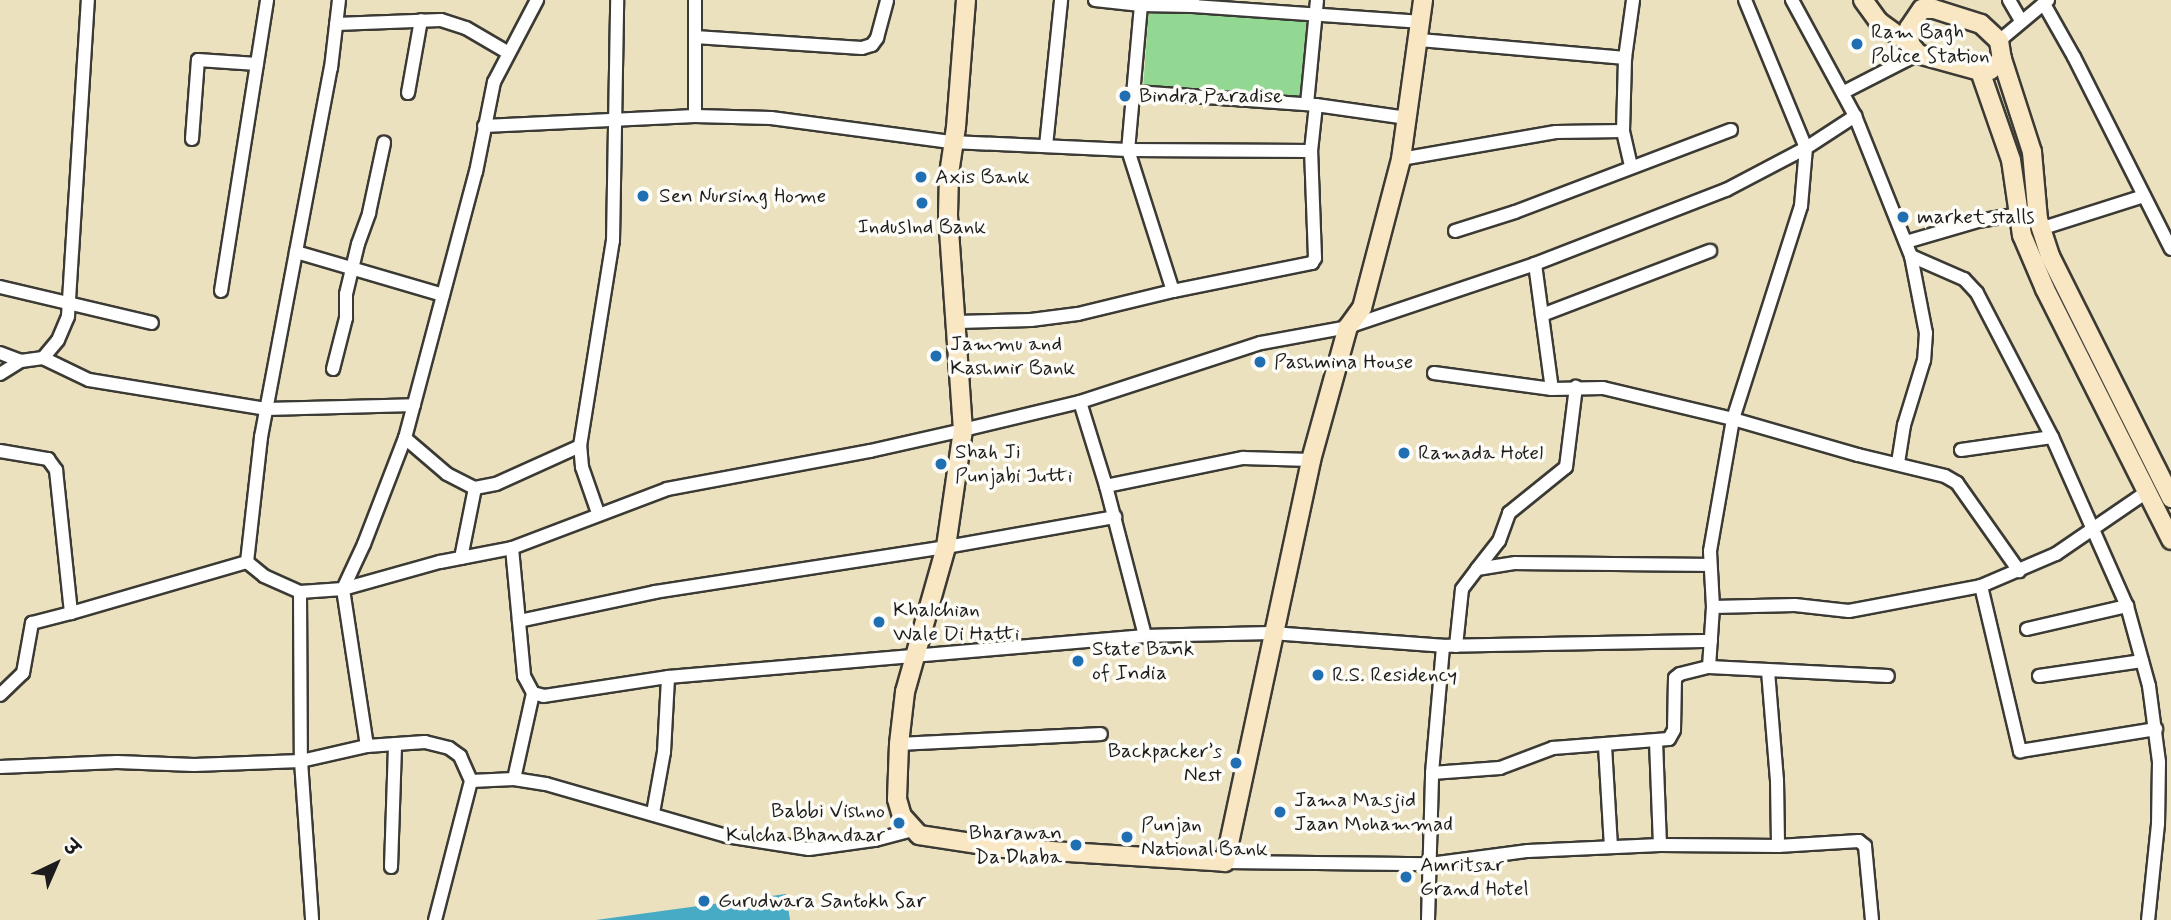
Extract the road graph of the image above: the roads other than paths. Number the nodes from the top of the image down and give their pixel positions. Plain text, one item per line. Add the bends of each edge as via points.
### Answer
1 (88, 0) edge
2 (267, 0) edge
3 (339, 0) edge
4 (537, 0) edge
5 (617, 0) edge
6 (695, 0) edge
7 (887, 0) edge
8 (966, 0) edge
9 (1061, 0) edge
10 (1095, 0) edge
11 (1317, 0) edge
12 (1423, 0) edge
13 (1633, 0) edge
14 (1745, 0) edge
15 (1792, 0) edge
16 (1863, 0) edge
17 (2009, 0) edge
18 (2046, 2) edge
19 (1193, 3) edge
20 (1141, 5) junction
21 (1911, 6) edge
22 (1315, 16) junction
23 (421, 20) junction
24 (2021, 21) junction
25 (336, 24) junction
26 (1421, 31) junction
27 (695, 37) junction
28 (1999, 41) junction
29 (1914, 49) junction
30 (507, 52) junction
31 (1625, 58) junction
32 (2002, 59) junction
33 (257, 64) junction
34 (1980, 71) junction
35 (1135, 92) junction
36 (1844, 92) junction
37 (408, 93) dead end
38 (1311, 104) junction
39 (695, 116) junction
40 (1855, 116) junction
41 (1407, 118) junction
42 (614, 121) junction
43 (484, 126) junction
44 (1731, 130) dead end
45 (1623, 131) junction
46 (192, 139) dead end
47 (952, 142) junction
48 (384, 143) dead end
49 (1046, 146) junction
50 (1806, 148) junction
51 (1128, 150) junction
52 (1311, 151) junction
53 (1401, 159) junction
54 (1631, 166) junction
55 (2144, 196) junction
56 (2018, 214) junction
57 (2038, 220) junction
58 (1455, 231) dead end
59 (1906, 242) junction
60 (2171, 249) edge
61 (1710, 251) dead end
62 (296, 252) junction
63 (1911, 256) junction
64 (1535, 264) junction
65 (353, 270) junction
66 (0, 287) edge
67 (221, 291) dead end
68 (1173, 291) junction
69 (443, 295) junction
70 (69, 303) junction
71 (1542, 315) junction
72 (957, 322) junction
73 (152, 323) dead end
74 (1348, 327) junction
75 (0, 353) edge
76 (43, 358) junction
77 (22, 361) junction
78 (333, 369) dead end
79 (1434, 373) dead end
80 (0, 374) edge
81 (1576, 387) junction
82 (1552, 389) junction
83 (1080, 401) junction
84 (414, 405) junction
85 (266, 409) junction
86 (1733, 419) junction
87 (963, 430) junction
88 (2052, 437) junction
89 (405, 438) junction
90 (580, 446) junction
91 (1961, 450) dead end
92 (0, 451) edge
93 (1311, 460) junction
94 (1898, 464) junction
95 (1107, 486) junction
96 (475, 488) junction
97 (2145, 493) junction
98 (2171, 498) edge
99 (598, 513) junction
100 (1115, 517) junction
101 (2094, 529) junction
102 (2171, 540) edge
103 (946, 547) junction
104 (512, 548) junction
105 (461, 558) junction
106 (247, 562) junction
107 (1710, 565) junction
108 (1477, 569) junction
109 (2019, 571) junction
110 (1981, 586) junction
111 (342, 589) junction
112 (300, 592) junction
113 (2127, 606) junction
114 (1713, 607) junction
115 (71, 613) junction
116 (519, 621) junction
117 (2027, 629) dead end
118 (1272, 633) junction
119 (1145, 636) junction
120 (1711, 640) junction
121 (1449, 646) junction
122 (916, 654) junction
123 (2143, 661) junction
124 (1709, 667) junction
125 (1768, 671) junction
126 (1888, 676) dead end
127 (2039, 676) dead end
128 (668, 677) junction
129 (533, 693) junction
130 (0, 695) edge
131 (2156, 729) junction
132 (1101, 734) dead end
133 (1656, 741) junction
134 (395, 744) junction
135 (899, 744) junction
136 (367, 746) junction
137 (1605, 746) junction
138 (301, 761) junction
139 (0, 767) edge
140 (1432, 773) junction
141 (514, 779) junction
142 (471, 781) junction
143 (653, 813) junction
144 (912, 830) junction
145 (1660, 845) junction
146 (1778, 846) junction
147 (1611, 847) junction
148 (1225, 862) junction
149 (1430, 864) junction
150 (391, 867) dead end
151 (312, 920) edge
152 (435, 920) edge
153 (1428, 920) edge
154 (1872, 920) edge
155 (2148, 920) edge

1 - 70 street
2 - 33 street
3 - 25 street
4 - 30 street
5 - 42 street
6 - 27 street
7 - 27 street via 877,38 862,48
8 - 47 street
9 - 49 street
10 - 20 street
11 - 22 street
12 - 26 street
13 - 31 street
14 - 50 street
15 - 36 street
16 - 29 street via 1878,21
17 - 24 street
18 - 24 street
18 - 55 street
19 - 20 street
19 - 22 street
20 - 35 street
21 - 28 street via 1981,24
21 - 29 street via 1909,28
22 - 26 street
22 - 38 street
23 - 25 street
23 - 30 street via 453,22
23 - 37 street
24 - 28 street
25 - 62 street
26 - 31 street
26 - 41 street
27 - 39 street
28 - 32 street
29 - 34 street
29 - 36 street
30 - 43 street via 494,82
31 - 45 street
32 - 34 street via 1990,71
32 - 57 street via 2032,152
33 - 46 street via 198,60
33 - 67 street
34 - 56 street via 2011,160
35 - 38 street
35 - 51 street
36 - 40 street
38 - 41 street
38 - 52 street
39 - 42 street
39 - 47 street via 771,118
40 - 50 street
40 - 59 street
41 - 53 street
42 - 43 street
42 - 90 street via 613,242
43 - 69 street
44 - 54 street
45 - 53 street via 1556,132
45 - 54 street
47 - 49 street
47 - 72 street via 948,216
48 - 65 street
49 - 51 street
50 - 64 street via 1726,190
50 - 86 street via 1801,205
51 - 52 street
51 - 68 street
52 - 68 street via 1314,261
53 - 74 street via 1362,308
54 - 58 street
55 - 57 street
55 - 60 street
56 - 57 street
56 - 59 street
56 - 97 street via 2045,289
57 - 98 street via 2050,256
59 - 63 street
61 - 71 street
62 - 65 street
62 - 85 street
63 - 88 street via 1964,279 1977,293
63 - 94 street via 1926,347
64 - 71 street
64 - 74 street
65 - 69 street
65 - 78 street
66 - 70 street
68 - 72 street via 1078,314
69 - 84 street
70 - 73 street
70 - 76 street via 63,330
71 - 82 street
72 - 87 street
74 - 83 street via 1261,343
74 - 93 street
75 - 77 street
76 - 77 street
76 - 85 street via 89,380
77 - 80 street
79 - 82 street
81 - 82 street
81 - 86 street via 1604,388
81 - 108 street via 1566,467 1509,513 1499,541
83 - 87 street
83 - 95 street
84 - 85 street
84 - 89 street
85 - 106 street
86 - 94 street
86 - 107 street
87 - 99 street via 703,480
87 - 103 street
88 - 91 street
88 - 101 street
89 - 96 street via 447,474
89 - 111 street
90 - 96 street via 496,484
90 - 99 street via 582,467
92 - 115 street via 48,459 56,470
93 - 95 street via 1243,458
93 - 118 street
94 - 109 street via 1954,480
95 - 100 street
96 - 105 street
97 - 101 street
97 - 102 street
99 - 104 street
100 - 103 street
100 - 119 street
101 - 109 street
101 - 113 street
103 - 116 street via 655,592
103 - 122 street
104 - 105 street
104 - 116 street
105 - 111 street
106 - 112 street via 264,576
106 - 115 street
107 - 108 street via 1516,563
107 - 114 street
108 - 121 street via 1462,589
109 - 110 street
110 - 114 street via 1849,611 1795,605
110 - 131 street via 2020,751
111 - 112 street
111 - 136 street
112 - 138 street
113 - 117 street
113 - 123 street
114 - 120 street
115 - 130 street via 32,623 23,673
116 - 129 street via 524,676
118 - 119 street
118 - 121 street
118 - 148 street
119 - 122 street
120 - 121 street
120 - 124 street
121 - 140 street
122 - 128 street
122 - 135 street via 905,692
123 - 127 street
123 - 131 street
124 - 125 street
124 - 133 street via 1675,678 1673,734
125 - 126 street
125 - 146 street
128 - 129 street via 551,695
128 - 143 street via 664,752
129 - 141 street
131 - 155 street via 2159,811
132 - 135 street
133 - 137 street
133 - 145 street
134 - 136 street
134 - 142 street via 425,742 449,748 460,757
134 - 150 street
135 - 144 street via 898,799
136 - 138 street
137 - 140 street via 1553,748 1500,768
137 - 147 street
138 - 139 street
138 - 151 street
140 - 149 street
141 - 142 street
141 - 143 street
142 - 152 street
143 - 144 street via 726,836 809,849
144 - 148 street via 919,835 1004,848
145 - 146 street
145 - 147 street
146 - 154 street via 1862,841
147 - 149 street via 1528,851
148 - 149 street
149 - 153 street

